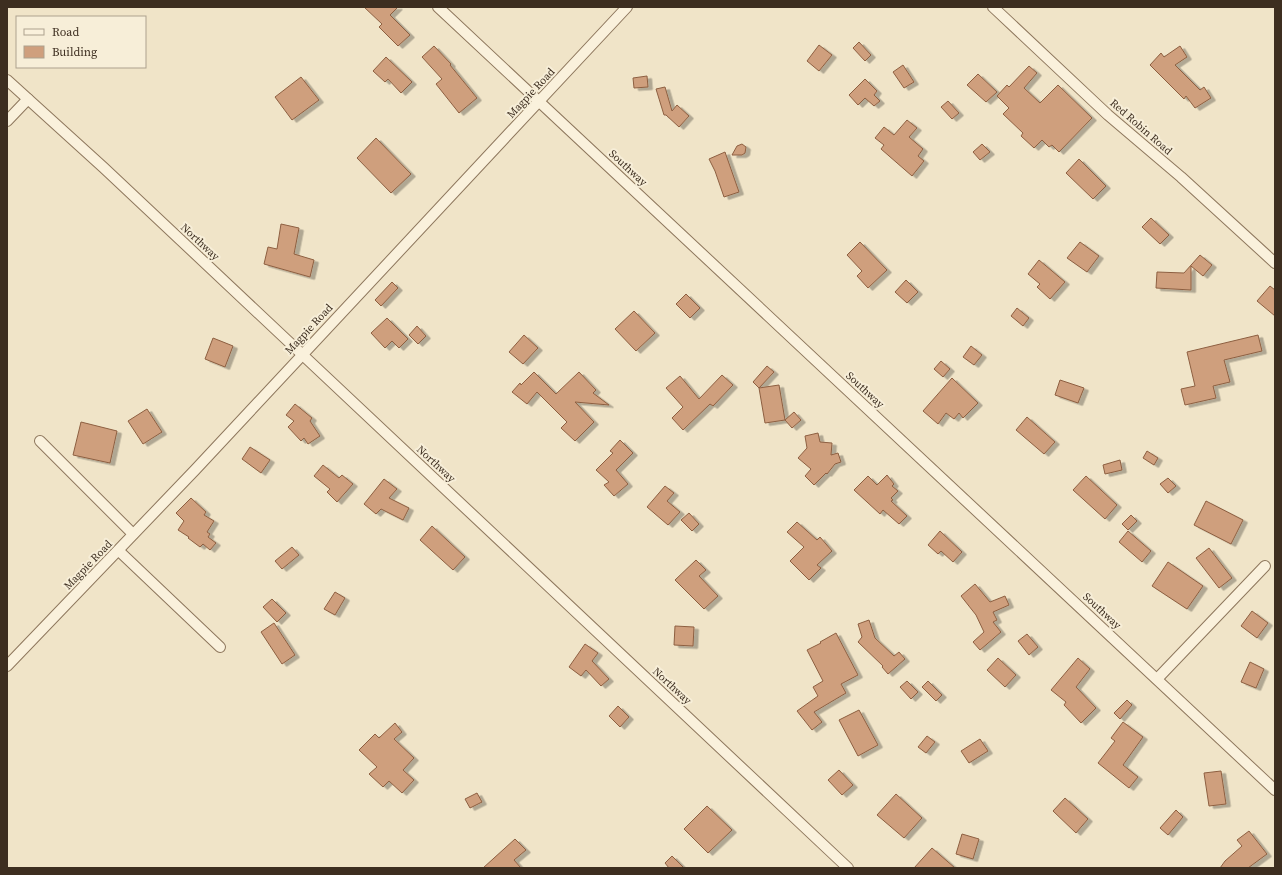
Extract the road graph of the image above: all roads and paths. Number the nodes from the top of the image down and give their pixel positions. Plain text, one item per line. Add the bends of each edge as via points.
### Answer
1 (438, 7) edge
2 (627, 7) edge
3 (993, 7) edge
4 (7, 80) edge
5 (28, 99) junction
6 (540, 102) junction
7 (7, 121) edge
8 (1275, 263) edge
9 (302, 355) junction
10 (40, 441) dead end
11 (133, 534) junction
12 (118, 551) junction
13 (1265, 566) dead end
14 (220, 647) dead end
15 (7, 666) edge
16 (1157, 680) junction
17 (1275, 790) edge
18 (848, 868) edge

1 - 6 street, Southway
2 - 6 street, Magpie Road
3 - 8 street, Red Robin Road via 1108,115 1181,177
4 - 5 street, Northway
5 - 7 street
5 - 9 street, Northway
6 - 9 street, Magpie Road
6 - 16 street, Southway
9 - 11 street, Magpie Road
9 - 18 street, Northway
10 - 11 street
11 - 12 street, Magpie Road
12 - 14 street
12 - 15 street, Magpie Road
13 - 16 street
16 - 17 street, Southway

